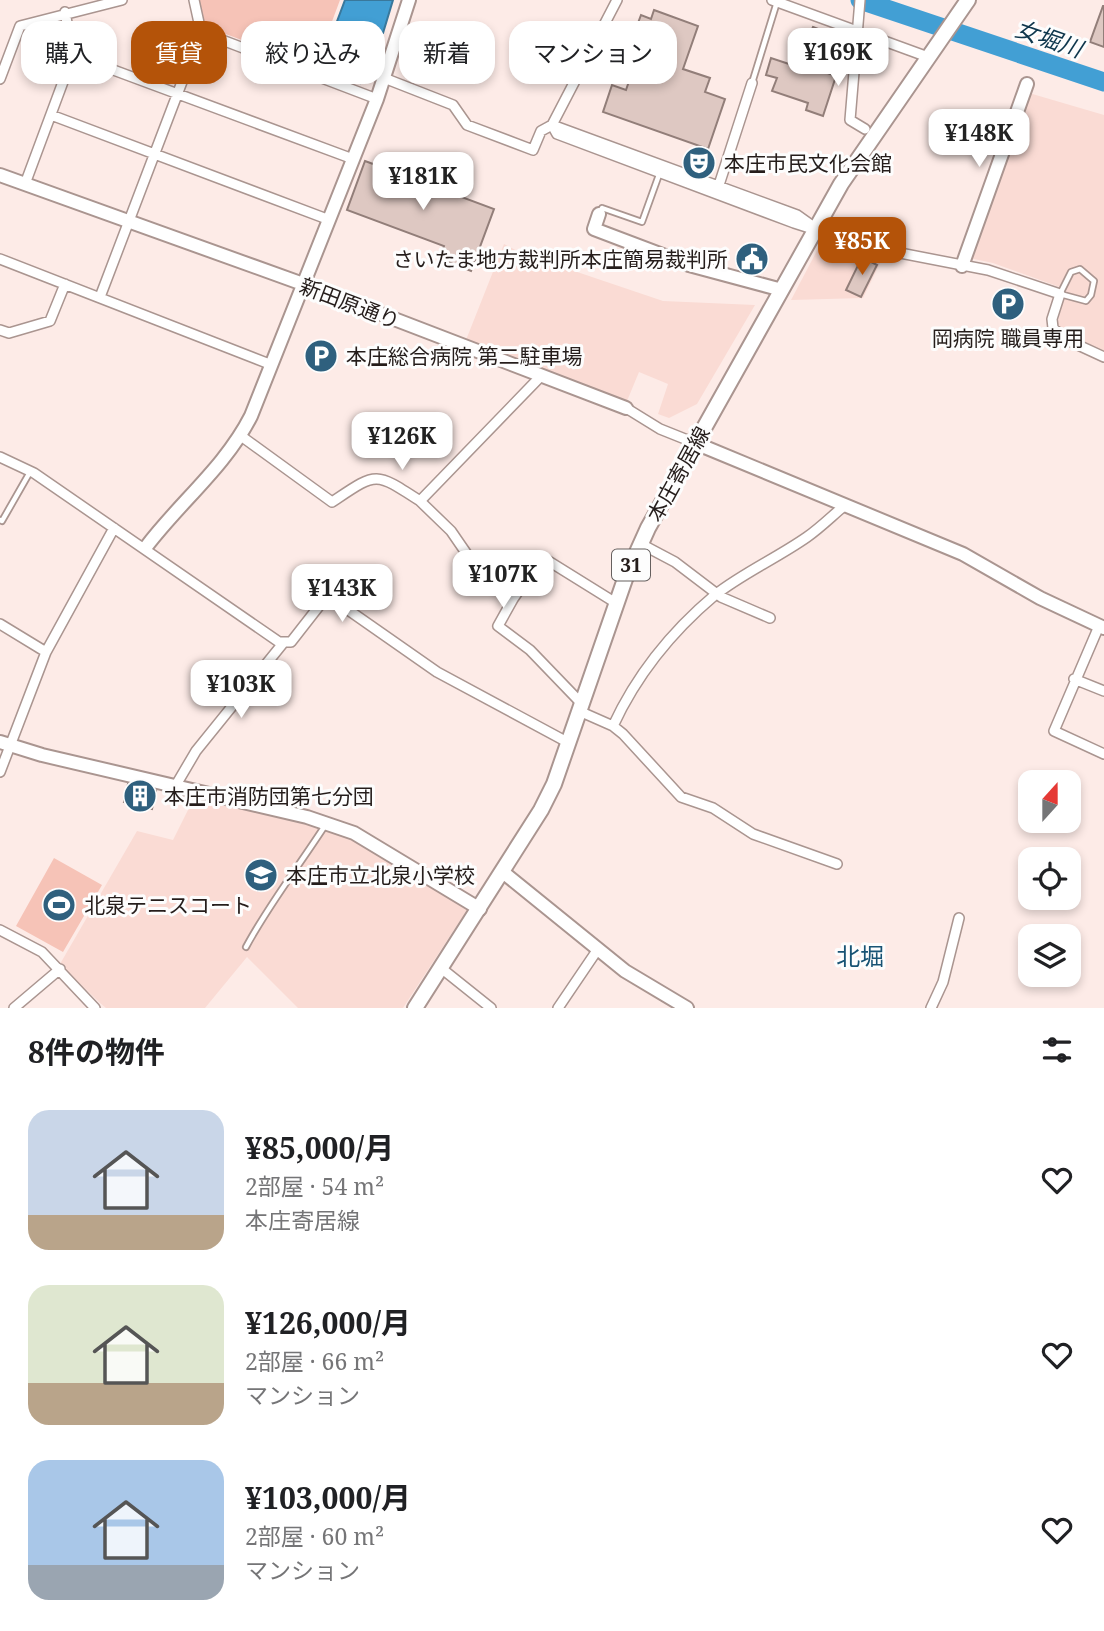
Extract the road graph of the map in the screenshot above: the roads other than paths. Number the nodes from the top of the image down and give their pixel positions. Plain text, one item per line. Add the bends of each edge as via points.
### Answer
1 (122, 0) edge
2 (194, 0) edge
3 (409, 0) edge
4 (617, 0) edge
5 (860, 0) edge
6 (774, 1) edge
7 (964, 5) edge
8 (65, 12) junction
9 (67, 21) edge
10 (199, 21) edge
11 (859, 28) junction
12 (227, 42) edge
13 (929, 55) junction
14 (117, 71) edge
15 (385, 75) edge
16 (385, 78) edge
17 (0, 79) edge
18 (752, 83) joint
19 (63, 84) edge
20 (181, 84) edge
21 (382, 84) edge
22 (1027, 84) dead end
23 (177, 93) junction
24 (377, 99) junction
25 (51, 116) junction
26 (552, 125) junction
27 (865, 129) dead end
28 (155, 154) junction
29 (353, 159) junction
30 (661, 168) junction
31 (0, 175) edge
32 (25, 184) junction
33 (717, 189) junction
34 (599, 215) joint
35 (327, 219) junction
36 (130, 222) junction
37 (815, 228) junction
38 (0, 259) edge
39 (962, 266) junction
40 (65, 284) junction
41 (303, 284) junction
42 (782, 290) junction
43 (1060, 294) junction
44 (100, 297) junction
45 (0, 330) edge
46 (1104, 357) edge
47 (272, 365) junction
48 (541, 376) junction
49 (626, 408) joint
50 (241, 436) junction
51 (695, 443) junction
52 (0, 457) edge
53 (30, 472) junction
54 (420, 501) junction
55 (844, 506) junction
56 (0, 520) edge
57 (114, 527) junction
58 (641, 544) junction
59 (146, 547) junction
60 (717, 594) junction
61 (513, 599) junction
62 (617, 603) junction
63 (770, 618) dead end
64 (0, 624) edge
65 (1101, 627) edge
66 (284, 642) junction
67 (47, 652) junction
68 (1074, 679) junction
69 (1104, 691) edge
70 (581, 708) junction
71 (613, 726) junction
72 (569, 743) junction
73 (5, 744) edge
74 (1104, 754) edge
75 (0, 772) edge
76 (176, 785) junction
77 (326, 824) junction
78 (836, 864) dead end
79 (504, 873) junction
80 (480, 909) junction
81 (959, 918) dead end
82 (0, 930) edge
83 (246, 947) dead end
84 (598, 950) junction
85 (441, 968) junction
86 (60, 969) junction
87 (14, 1008) edge
88 (95, 1008) edge
89 (415, 1008) edge
90 (491, 1008) edge
91 (558, 1008) edge
92 (687, 1008) edge
93 (931, 1008) edge

1 - 8 street
2 - 10 street
3 - 15 street
4 - 26 street
5 - 11 street
6 - 11 street
6 - 18 lane
7 - 13 main road, 本庄寄居線 / 31
8 - 9 street
8 - 17 street via 20,26
11 - 13 street
11 - 27 street via 850,120
12 - 24 street
13 - 37 main road, 本庄寄居線 / 31
14 - 23 street
16 - 26 street via 453,105 467,125 533,150 541,131
18 - 33 street
19 - 25 street
20 - 23 street
21 - 24 street
22 - 39 street
23 - 28 street
23 - 29 street
24 - 29 street
25 - 28 street
25 - 32 street
26 - 30 street
28 - 35 street
28 - 36 street
29 - 35 street
30 - 33 street
30 - 34 lane via 642,222 602,208
31 - 32 street, 新田原通り
32 - 36 street, 新田原通り
33 - 37 street via 797,215
34 - 42 street via 594,229 689,265
35 - 41 street
36 - 41 street, 新田原通り
36 - 44 street
37 - 39 street via 869,247
37 - 42 main road, 本庄寄居線 / 31
38 - 40 street
39 - 43 street
40 - 44 street
40 - 45 street via 50,321 9,334
41 - 47 street
41 - 48 street, 新田原通り
42 - 51 main road, 本庄寄居線 / 31
43 - 43 lane via 1071,272 1080,269 1094,281 1086,302
43 - 46 street via 1053,328 1065,339
44 - 47 street
47 - 50 street
48 - 49 street, 新田原通り
48 - 54 street
49 - 51 street, 新田原通り
50 - 54 street via 332,502 374,477 386,479
50 - 59 street
51 - 55 street
51 - 58 main road, 本庄寄居線 / 31
52 - 53 street
53 - 56 lane
53 - 57 street
54 - 61 street via 451,531 473,563
55 - 60 street via 808,536
55 - 65 street via 963,554
57 - 59 street
57 - 67 street
58 - 60 street via 675,562
58 - 62 main road, 本庄寄居線 / 31
59 - 66 street
60 - 63 street
60 - 71 street via 652,658
61 - 62 street via 542,557
61 - 70 street via 498,626 530,650
62 - 70 main road, 本庄寄居線 / 31
64 - 67 street
65 - 68 street
66 - 72 street via 290,642 323,601 334,600 437,672
66 - 76 street via 196,751
67 - 73 street
68 - 69 street
68 - 74 street via 1054,731
70 - 71 street
70 - 72 main road, 本庄寄居線 / 31
71 - 78 street via 681,797 713,808 753,834
72 - 79 main road, 本庄寄居線 / 31 via 541,810
73 - 75 street
73 - 76 street
76 - 77 street
77 - 80 street via 354,834
77 - 83 lane via 268,906
79 - 80 main road, 本庄寄居線 / 31
79 - 84 street
80 - 85 main road, 本庄寄居線 / 31
81 - 93 street via 943,982
82 - 86 street via 43,952
84 - 91 street
84 - 92 street
85 - 89 main road, 本庄寄居線 / 31
85 - 90 street
86 - 87 street
86 - 88 street

